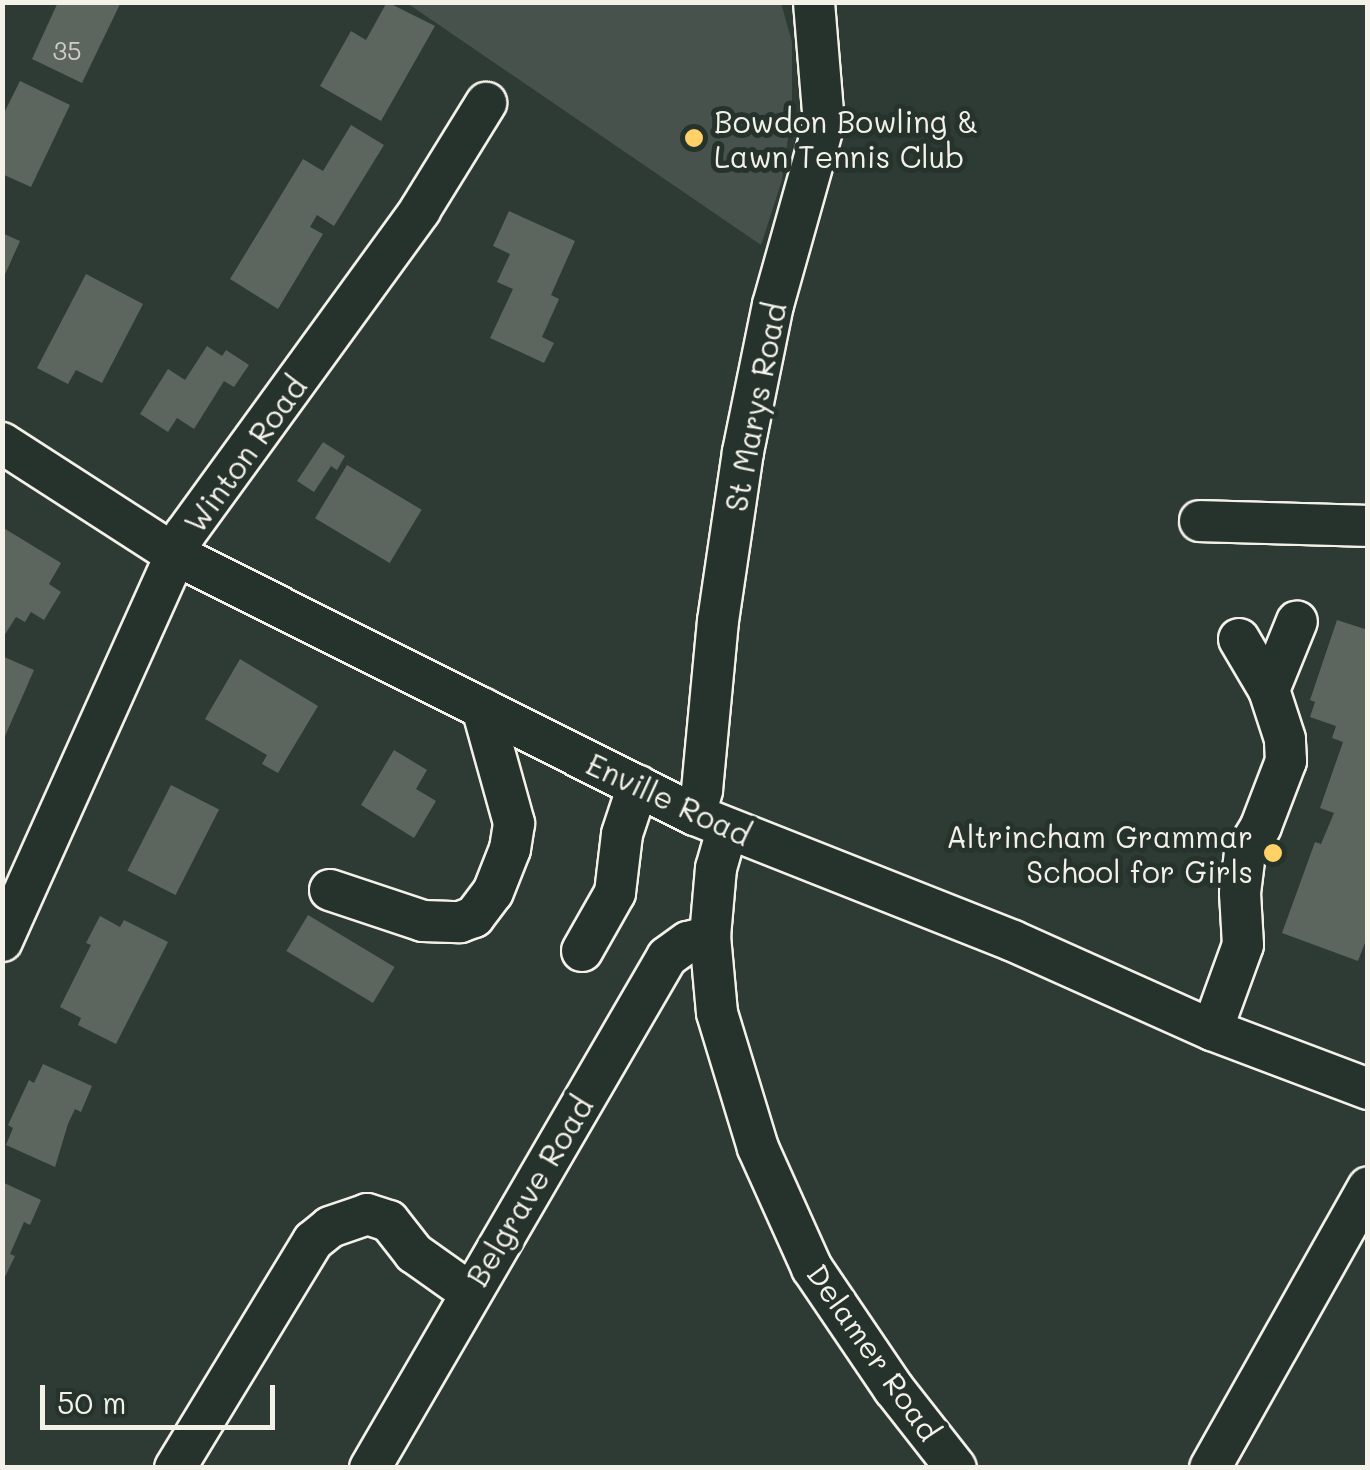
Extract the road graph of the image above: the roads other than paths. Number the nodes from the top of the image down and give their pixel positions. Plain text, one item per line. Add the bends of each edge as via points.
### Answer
1 (814, 2) edge
2 (486, 103) dead end
3 (2, 443) edge
4 (1200, 521) dead end
5 (1368, 526) edge
6 (176, 555) junction
7 (1297, 620) dead end
8 (1239, 638) dead end
9 (1269, 690) junction
10 (482, 708) junction
11 (638, 786) junction
12 (711, 822) junction
13 (330, 890) dead end
14 (710, 936) junction
15 (2, 941) edge
16 (582, 950) dead end
17 (1212, 1030) junction
18 (1368, 1089) edge
19 (1368, 1188) edge
20 (469, 1292) junction
21 (175, 1468) edge
22 (370, 1468) edge
23 (956, 1468) edge
24 (1210, 1468) edge

1 - 12 street, St Marys Road via 824,124 773,305 744,452 702,790
2 - 6 street, Winton Road via 420,210 210,496
3 - 6 street, Enville Road
4 - 5 street
6 - 10 street, Enville Road
6 - 15 street, Winton Road
7 - 9 street
8 - 9 street
9 - 17 street via 1286,761 1245,852 1243,945
10 - 11 street, Enville Road
10 - 13 street via 514,823 492,892 474,917 422,922
11 - 12 street, Enville Road
11 - 16 street via 622,834 614,893
12 - 14 street, Delamer Road via 716,868
12 - 17 street, Enville Road
14 - 20 street, Belgrave Road via 668,958
14 - 23 street, Delamer Road via 717,1012 747,1114 804,1251 894,1389
17 - 18 street, Enville Road
19 - 24 street
20 - 21 street via 414,1253 390,1221 368,1214 330,1228 313,1240
20 - 22 street, Belgrave Road

